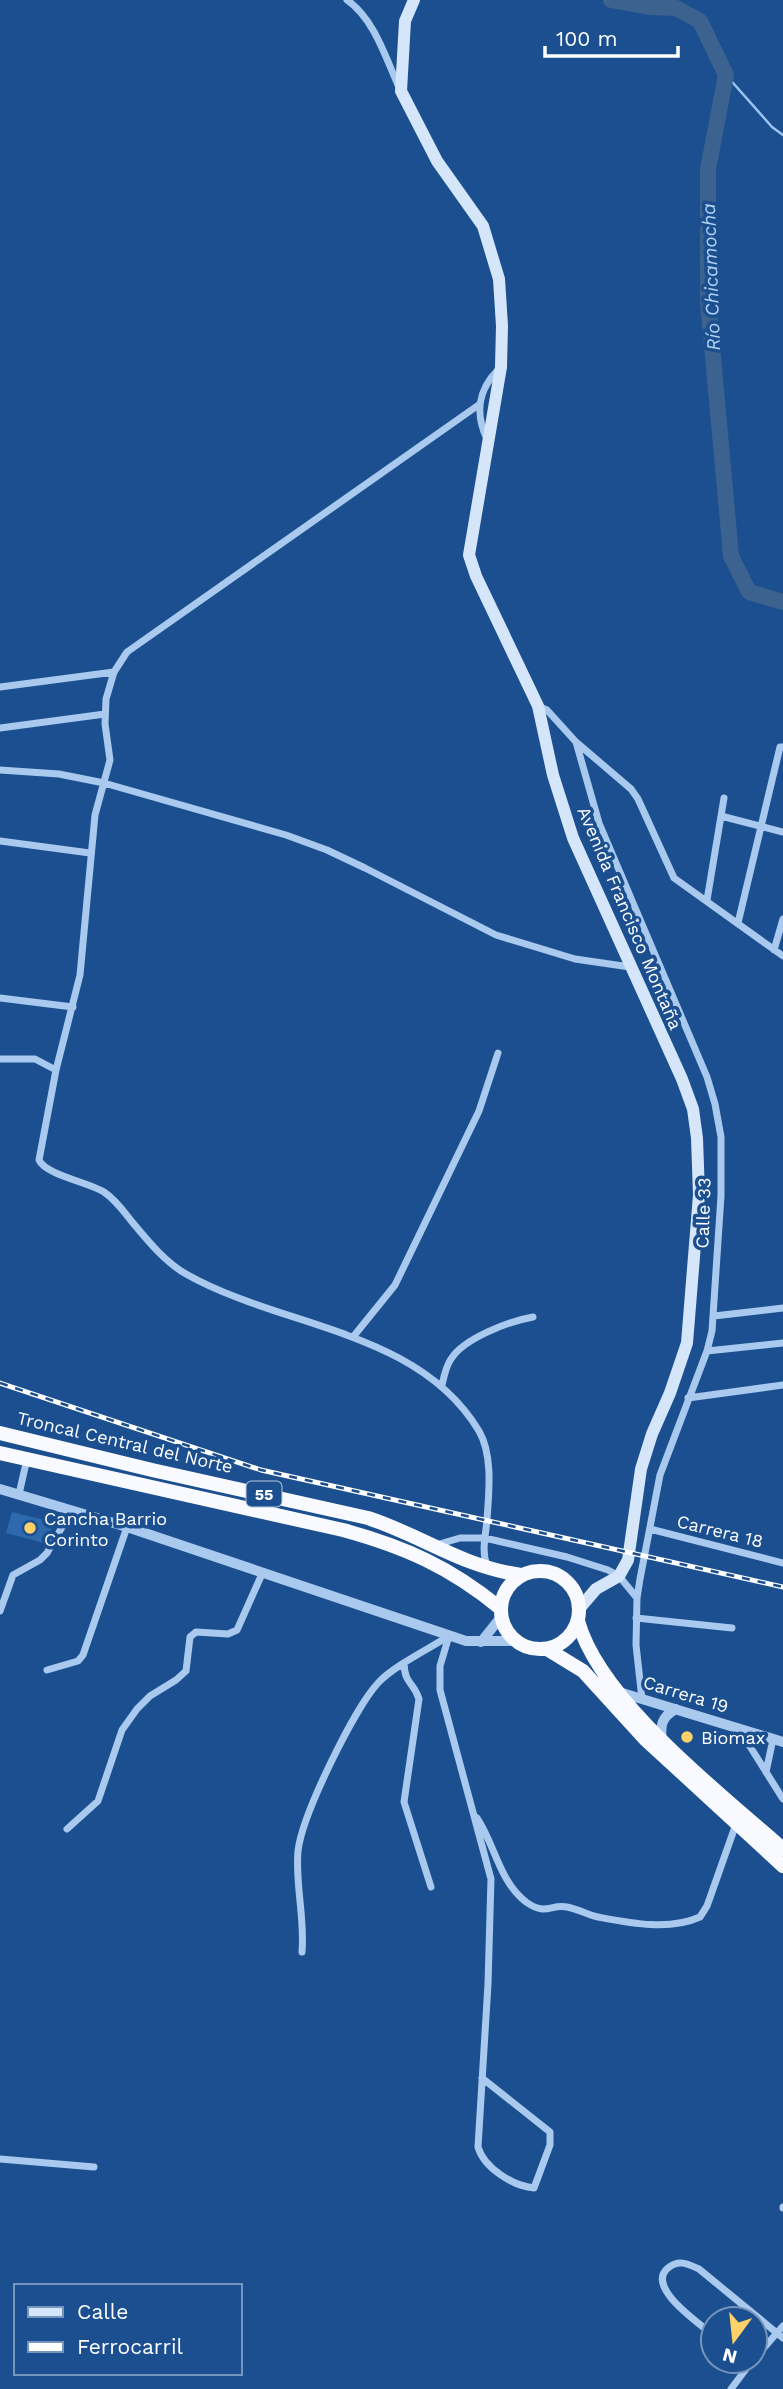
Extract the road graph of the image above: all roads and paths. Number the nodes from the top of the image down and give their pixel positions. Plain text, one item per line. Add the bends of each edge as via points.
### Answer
1 (347, 0) edge
2 (414, 0) edge
3 (401, 91) junction
4 (501, 367) junction
5 (480, 404) junction
6 (488, 440) junction
7 (114, 672) junction
8 (0, 687) edge
9 (538, 706) junction
10 (105, 714) junction
11 (0, 729) edge
12 (576, 743) junction
13 (783, 747) edge
14 (0, 770) edge
15 (104, 783) junction
16 (724, 798) dead end
17 (721, 816) junction
18 (762, 827) junction
19 (783, 832) edge
20 (0, 841) edge
21 (90, 853) junction
22 (707, 900) junction
23 (783, 919) edge
24 (738, 923) junction
25 (774, 950) junction
26 (783, 956) edge
27 (630, 967) junction
28 (0, 998) edge
29 (73, 1007) junction
30 (498, 1053) dead end
31 (0, 1059) edge
32 (56, 1070) junction
33 (783, 1307) edge
34 (714, 1316) junction
35 (533, 1317) dead end
36 (353, 1337) junction
37 (783, 1343) edge
38 (706, 1352) junction
39 (442, 1385) junction
40 (783, 1385) edge
41 (688, 1398) junction
42 (0, 1433) edge
43 (0, 1453) edge
44 (27, 1460) junction
45 (0, 1489) edge
46 (19, 1494) junction
47 (72, 1510) junction
48 (127, 1527) junction
49 (650, 1530) junction
50 (485, 1538) junction
51 (435, 1545) junction
52 (783, 1563) edge
53 (489, 1570) junction
54 (262, 1574) junction
55 (521, 1575) junction
56 (619, 1576) junction
57 (637, 1598) junction
58 (0, 1611) edge
59 (500, 1613) junction
60 (579, 1615) junction
61 (636, 1618) junction
62 (732, 1628) dead end
63 (449, 1636) junction
64 (515, 1641) junction
65 (481, 1642) junction
66 (547, 1649) junction
67 (404, 1664) junction
68 (47, 1670) dead end
69 (619, 1692) junction
70 (642, 1699) junction
71 (676, 1709) junction
72 (738, 1728) junction
73 (662, 1741) junction
74 (778, 1741) edge
75 (766, 1772) junction
76 (783, 1799) edge
77 (473, 1812) junction
78 (736, 1824) junction
79 (68, 1829) dead end
80 (783, 1849) edge
81 (783, 1866) edge
82 (431, 1887) dead end
83 (302, 1952) dead end
84 (482, 2078) junction
85 (0, 2159) edge
86 (94, 2167) dead end
87 (746, 2305) edge
88 (699, 2323) edge

1 - 3 street via 368,22
2 - 3 main road via 405,21
3 - 4 main road, Avenida Francisco Montaña via 437,161 483,226 499,279
4 - 5 street via 491,377
4 - 6 main road, Avenida Francisco Montaña
5 - 6 street
5 - 7 street via 127,652
6 - 9 main road, Avenida Francisco Montaña via 469,555
7 - 8 street
7 - 10 street
9 - 12 street
9 - 27 main road, Avenida Francisco Montaña via 552,775 573,838
10 - 11 street
10 - 15 street via 110,760
12 - 22 street via 631,789 674,878
12 - 34 street, Calle 33 via 599,823 715,1104 721,1161
13 - 18 street
14 - 15 street
15 - 21 street
15 - 27 street via 327,850 519,944
16 - 17 street
17 - 18 street
17 - 22 street
18 - 19 street
18 - 24 street
20 - 21 street
21 - 29 street
22 - 24 street
23 - 25 street
24 - 25 street
25 - 26 street
27 - 56 main road, Avenida Francisco Montaña via 693,1109 699,1195 687,1343 640,1469 631,1553
28 - 29 street
29 - 32 street
30 - 36 street via 474,1122 395,1285
31 - 32 street via 35,1059
32 - 36 street via 39,1160 43,1166 104,1193 151,1244 189,1275
33 - 34 street
34 - 38 street, Calle 33
35 - 39 street via 499,1327 466,1345 451,1358
36 - 39 street
37 - 38 street
38 - 41 street, Calle 33
39 - 50 street via 477,1428 487,1450
40 - 41 street
41 - 49 street, Calle 33 via 660,1475
42 - 51 highway, Troncal Central del Norte / 55 via 349,1513
43 - 44 highway, 55
44 - 46 street
44 - 59 highway, 55 via 388,1543 438,1564 468,1583
45 - 46 street
46 - 47 street
47 - 48 street
47 - 58 street via 47,1553 13,1575
48 - 54 street
48 - 68 street via 83,1655 78,1661
49 - 52 street, Carrera 18
49 - 57 street, Calle 33
50 - 51 street
50 - 53 street
50 - 56 street via 579,1561
51 - 53 highway, Troncal Central del Norte / 55
53 - 55 highway, Troncal Central del Norte / 55
54 - 63 street
54 - 79 street via 237,1630 228,1634 196,1632 190,1637 186,1671 137,1709 122,1730 98,1801
55 - 59 highway via 506,1589
55 - 60 highway, 55 via 544,1571 560,1576 572,1587
56 - 57 street
56 - 60 main road via 596,1590
57 - 61 street, Calle 33
59 - 64 highway, 55
59 - 65 street
60 - 66 highway via 564,1642
60 - 69 highway, 55 via 589,1652
61 - 62 street
61 - 70 street, Calle 33
63 - 65 street
63 - 67 street
63 - 77 street via 440,1666 440,1690
64 - 65 street
64 - 66 highway
66 - 78 highway via 583,1671 645,1739
67 - 82 street via 406,1680 419,1699 404,1802
67 - 83 street via 369,1695 341,1742 303,1829 298,1862
69 - 70 street, Carrera 19
69 - 73 highway, 55
70 - 71 street, Carrera 19
71 - 72 street, Carrera 19
71 - 73 street via 663,1719
72 - 74 street, Carrera 19
72 - 75 street
73 - 80 highway, 55
74 - 75 street
75 - 76 street
77 - 78 street via 511,1886 527,1902 545,1911 568,1907 645,1924 700,1917
77 - 84 street via 491,1880
78 - 81 highway
84 - 84 street via 550,2132 534,2188 499,2173 480,2154
85 - 86 street
87 - 88 street via 699,2269 674,2264 664,2271 665,2291

